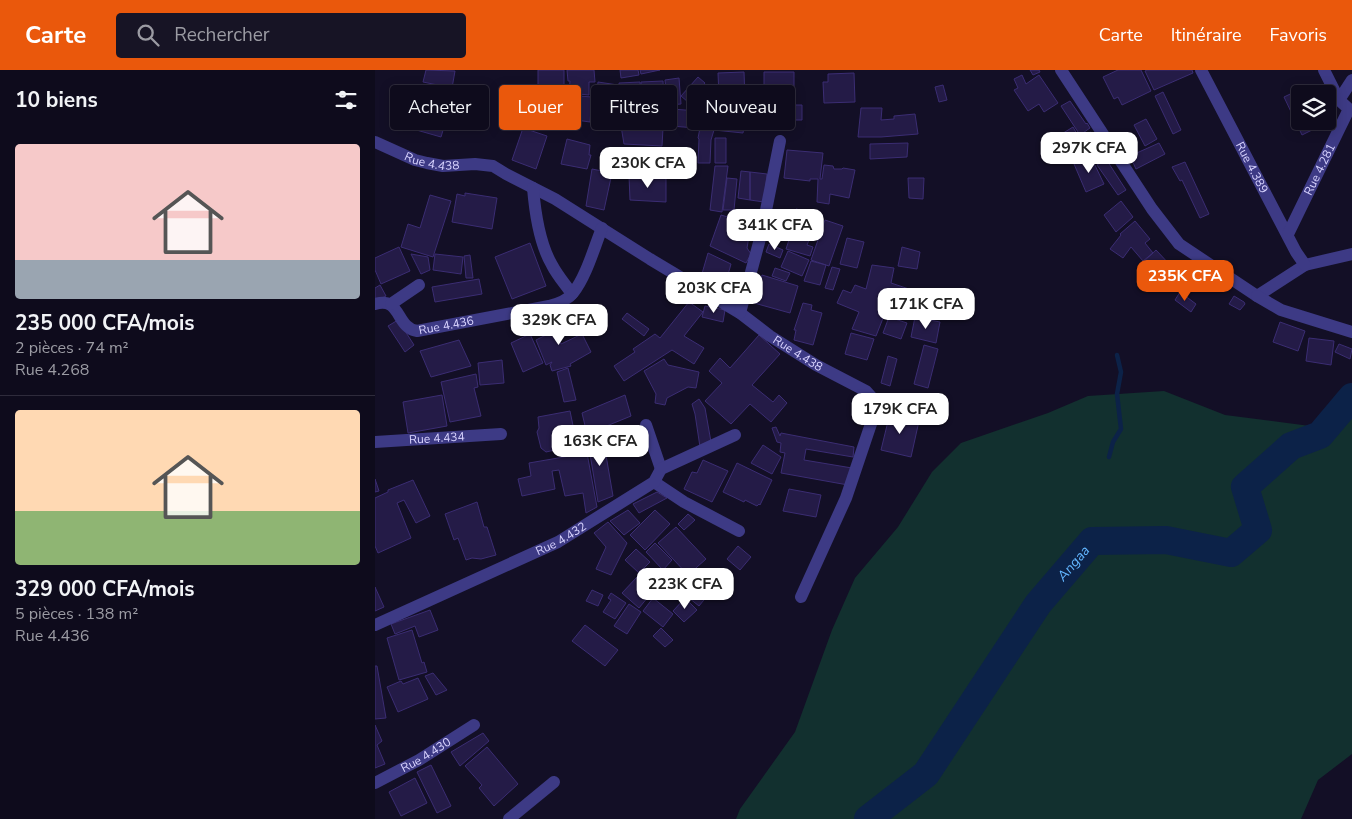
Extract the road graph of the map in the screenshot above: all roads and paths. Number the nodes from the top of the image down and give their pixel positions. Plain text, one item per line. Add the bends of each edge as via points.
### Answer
1 (1061, 70) edge
2 (1201, 70) edge
3 (1324, 70) edge
4 (1352, 80) edge
5 (1339, 100) junction
6 (1350, 109) edge
7 (780, 141) dead end
8 (375, 142) edge
9 (533, 188) junction
10 (602, 228) junction
11 (1288, 234) junction
12 (1352, 254) edge
13 (1305, 265) junction
14 (419, 286) dead end
15 (572, 294) junction
16 (1257, 296) junction
17 (375, 304) edge
18 (391, 304) junction
19 (740, 313) junction
20 (1352, 332) edge
21 (647, 425) dead end
22 (501, 434) dead end
23 (735, 435) dead end
24 (375, 442) edge
25 (661, 469) junction
26 (654, 482) junction
27 (739, 531) dead end
28 (801, 597) dead end
29 (375, 625) edge
30 (474, 725) dead end
31 (554, 782) dead end
32 (375, 783) edge
33 (509, 819) edge

1 - 16 street via 1152,210 1179,244
2 - 11 street, Rue 4.389
3 - 5 street
4 - 5 street
5 - 6 street, Rue 4.281
6 - 11 street, Rue 4.281
7 - 19 street via 761,236
8 - 9 street, Rue 4.438 via 427,163 493,166
9 - 10 street, Rue 4.438
9 - 15 street via 548,256
10 - 15 street
10 - 19 street, Rue 4.438
11 - 13 street, Rue 4.389
12 - 13 street
13 - 16 street
14 - 18 street
15 - 18 street, Rue 4.436 via 549,306 417,331 407,327
16 - 20 street via 1281,310
17 - 18 street
19 - 28 street, Rue 4.438 via 770,336 866,391 875,401 875,412 846,498
21 - 25 street
22 - 24 street, Rue 4.434
23 - 25 street
25 - 26 street, Rue 4.432
26 - 27 street
26 - 29 street, Rue 4.432 via 558,542
30 - 32 street, Rue 4.430
31 - 33 street

